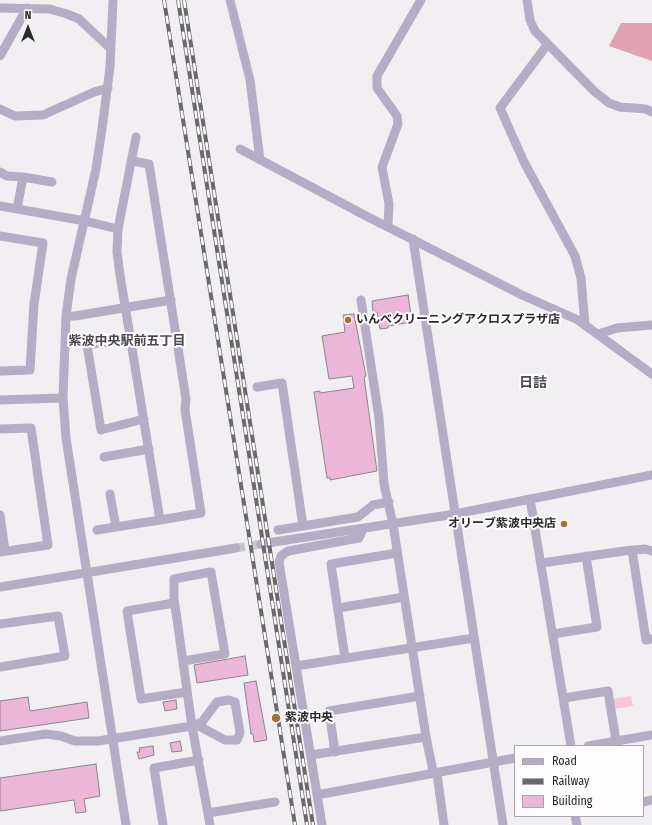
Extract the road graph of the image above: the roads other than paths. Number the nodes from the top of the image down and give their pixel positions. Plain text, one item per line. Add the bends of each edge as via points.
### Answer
1 (113, 0) edge
2 (230, 0) edge
3 (421, 0) edge
4 (527, 0) edge
5 (0, 8) edge
6 (27, 8) junction
7 (547, 45) junction
8 (110, 48) junction
9 (0, 56) edge
10 (108, 88) junction
11 (0, 109) edge
12 (652, 112) edge
13 (136, 137) dead end
14 (240, 149) dead end
15 (260, 160) junction
16 (132, 161) junction
17 (0, 172) edge
18 (23, 177) junction
19 (52, 182) dead end
20 (0, 206) edge
21 (17, 209) junction
22 (84, 221) junction
23 (388, 226) junction
24 (118, 229) junction
25 (0, 236) edge
26 (414, 239) junction
27 (171, 300) junction
28 (361, 300) dead end
29 (126, 308) junction
30 (66, 316) junction
31 (652, 324) edge
32 (585, 325) junction
33 (598, 334) junction
34 (131, 338) junction
35 (0, 371) edge
36 (652, 374) edge
37 (257, 387) dead end
38 (63, 398) junction
39 (0, 400) edge
40 (144, 419) junction
41 (0, 429) edge
42 (149, 448) junction
43 (104, 457) dead end
44 (652, 475) edge
45 (110, 494) dead end
46 (530, 499) junction
47 (389, 502) junction
48 (455, 514) junction
49 (0, 515) edge
50 (160, 520) junction
51 (393, 524) junction
52 (303, 526) junction
53 (116, 527) junction
54 (363, 529) junction
55 (98, 530) dead end
56 (278, 530) dead end
57 (261, 544) tunnel mouth
58 (236, 548) tunnel mouth
59 (632, 550) junction
60 (652, 551) edge
61 (3, 552) edge
62 (397, 553) junction
63 (586, 556) junction
64 (542, 563) junction
65 (86, 574) junction
66 (0, 587) edge
67 (404, 597) junction
68 (174, 603) junction
69 (338, 608) junction
70 (0, 624) edge
71 (553, 634) junction
72 (474, 638) junction
73 (652, 639) edge
74 (412, 648) junction
75 (345, 658) junction
76 (183, 661) junction
77 (296, 666) junction
78 (0, 667) edge
79 (188, 692) junction
80 (420, 696) junction
81 (564, 698) junction
82 (195, 725) junction
83 (652, 735) edge
84 (426, 737) junction
85 (112, 739) junction
86 (0, 741) edge
87 (616, 741) junction
88 (571, 745) edge
89 (594, 745) edge
90 (335, 752) junction
91 (311, 755) junction
92 (514, 758) edge
93 (199, 760) junction
94 (493, 761) junction
95 (437, 774) junction
96 (317, 795) junction
97 (276, 802) dead end
98 (208, 813) junction
99 (124, 825) edge
100 (163, 825) edge
101 (210, 825) edge
102 (322, 825) edge
103 (444, 825) edge
104 (503, 825) edge

1 - 8 street
2 - 15 street via 250,80
3 - 23 street via 377,76 377,88 396,116 398,124 382,167 389,204
4 - 7 street via 530,20 535,31
5 - 6 street
6 - 8 street via 50,9 79,19
6 - 9 street
7 - 12 street via 609,103
7 - 32 street via 500,108 524,162 574,256 581,278
8 - 10 street
10 - 11 street via 43,115 15,116
10 - 22 street via 96,169
13 - 16 street
14 - 15 street
15 - 23 street
16 - 24 street
16 - 27 street via 149,164
17 - 18 street via 6,176
18 - 19 street
18 - 21 street
20 - 21 street
21 - 22 street
22 - 24 street
22 - 30 street
23 - 26 street
24 - 29 street via 118,260
25 - 35 street via 43,244 34,304 30,370
26 - 32 street
26 - 48 street
27 - 29 street
27 - 50 street via 201,513
28 - 47 street via 379,418 384,484
29 - 30 street
29 - 34 street
30 - 38 street
31 - 33 street via 617,328
32 - 33 street
33 - 36 street
34 - 40 street
34 - 40 street via 87,345 101,430
37 - 52 street via 282,383
38 - 39 street
38 - 65 street via 66,438
40 - 42 street
41 - 61 street via 31,428 48,545
42 - 43 street
42 - 50 street
44 - 46 street
45 - 53 street
46 - 48 street
46 - 64 street
47 - 51 street
47 - 52 street via 373,505 358,517
48 - 51 street
48 - 72 street
49 - 61 street
50 - 53 street
51 - 54 street
51 - 62 street
52 - 56 street
53 - 55 street
54 - 57 street
54 - 77 street via 359,538 353,540 288,551 281,556 279,562
58 - 65 street
59 - 60 street
59 - 63 street
59 - 73 street via 646,640
62 - 67 street
62 - 69 street via 331,564
63 - 64 street
63 - 71 street via 597,627
64 - 71 street
65 - 66 street
65 - 85 street
67 - 69 street
67 - 74 street
68 - 76 street
68 - 76 street via 174,579 211,572 225,654
68 - 79 street via 127,611 141,699
69 - 75 street
70 - 78 street via 58,616 65,656
71 - 81 street
72 - 74 street
72 - 94 street
74 - 75 street
74 - 80 street
75 - 77 street
76 - 79 street
77 - 91 street
79 - 82 street
80 - 84 street
80 - 90 street via 329,711
81 - 87 street via 608,691
81 - 88 street
82 - 82 street via 205,719 217,702 235,702 240,733 237,740 226,740
82 - 85 street
82 - 93 street
83 - 87 street
84 - 90 street
84 - 95 street via 433,771
85 - 86 street via 82,742 46,734
85 - 99 street
87 - 89 street
90 - 91 street
91 - 96 street
92 - 94 street
93 - 98 street
93 - 100 street via 154,768
94 - 95 street
94 - 104 street
95 - 96 street
95 - 103 street
96 - 102 street
97 - 98 street
98 - 101 street

